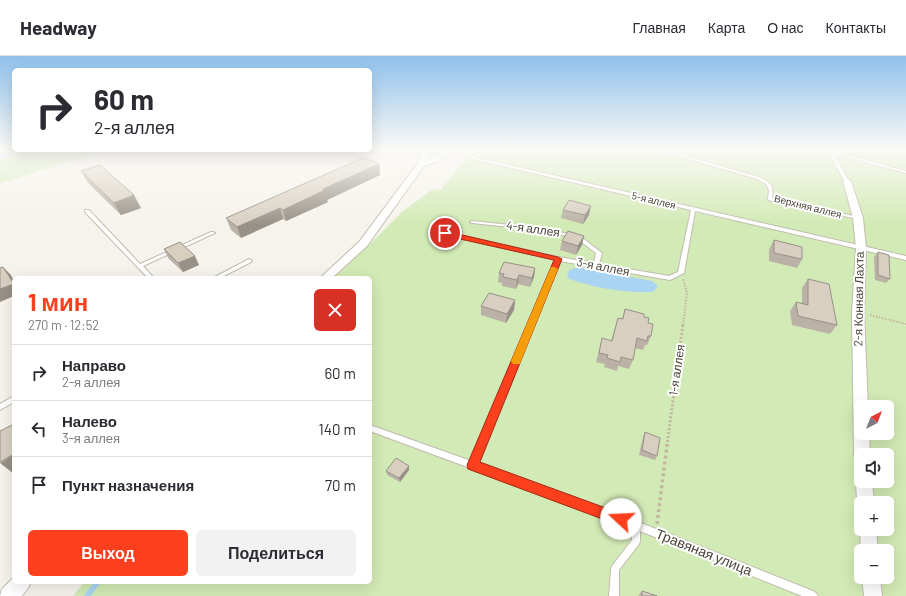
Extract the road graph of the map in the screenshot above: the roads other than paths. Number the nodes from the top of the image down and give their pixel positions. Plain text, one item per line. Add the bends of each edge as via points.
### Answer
1 (414, 174) edge
2 (542, 174) edge
3 (745, 174) edge
4 (843, 174) edge
5 (847, 181) joint
6 (693, 209) junction
7 (87, 211) dead end
8 (858, 218) junction
9 (472, 222) dead end
10 (431, 230) dead end
11 (213, 232) dead end
12 (860, 248) junction
13 (906, 258) edge
14 (558, 259) junction
15 (249, 261) dead end
16 (139, 266) junction
17 (596, 266) junction
18 (149, 276) edge
19 (220, 276) edge
20 (327, 276) edge
21 (12, 400) edge
22 (0, 406) edge
23 (372, 429) edge
24 (862, 448) edge
25 (473, 465) junction
26 (636, 525) junction
27 (20, 584) edge
28 (871, 584) edge
29 (9, 596) edge
30 (614, 596) edge
31 (813, 596) edge
32 (872, 596) edge

1 - 20 street via 363,244
2 - 6 lane, 5-я аллея
3 - 8 lane, Верхняя аллея via 768,183 771,190 770,199
4 - 5 lane, 2-я Конная Лахта
5 - 8 street, 2-я Конная Лахта
6 - 12 lane, 5-я аллея
6 - 17 lane, 3-я аллея via 681,273 670,278
7 - 16 lane
8 - 12 street, 2-я Конная Лахта
9 - 17 lane, 4-я аллея via 538,228 578,237 600,253
10 - 14 lane, 3-я аллея
11 - 16 lane
12 - 13 lane, 5-я аллея
12 - 24 street, 2-я Конная Лахта via 858,312
14 - 17 lane, 3-я аллея
14 - 25 lane
15 - 19 lane
16 - 18 lane
21 - 22 lane
23 - 25 lane, Травяная улица
25 - 26 lane, Травяная улица
26 - 30 lane via 636,541 615,569
26 - 31 lane, Травяная улица
27 - 29 street
28 - 32 street

